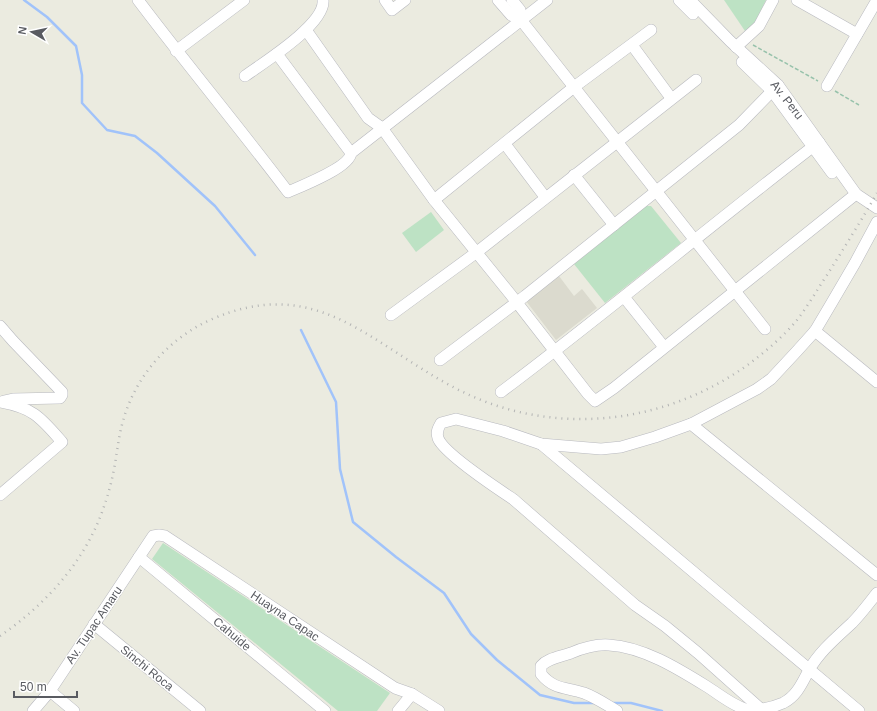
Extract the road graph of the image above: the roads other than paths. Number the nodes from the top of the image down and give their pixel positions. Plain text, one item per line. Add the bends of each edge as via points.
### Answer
1 (138, 0) edge
2 (244, 0) edge
3 (323, 0) edge
4 (498, 0) edge
5 (512, 0) edge
6 (547, 0) edge
7 (679, 0) edge
8 (690, 0) edge
9 (773, 0) edge
10 (797, 0) edge
11 (877, 0) edge
12 (521, 20) junction
13 (306, 30) junction
14 (651, 30) dead end
15 (857, 34) junction
16 (632, 45) junction
17 (736, 47) junction
18 (176, 51) junction
19 (277, 54) junction
20 (244, 76) dead end
21 (696, 80) dead end
22 (828, 86) road end
23 (574, 87) junction
24 (775, 88) junction
25 (670, 98) junction
26 (382, 128) junction
27 (617, 142) junction
28 (505, 144) junction
29 (815, 144) junction
30 (351, 153) junction
31 (574, 175) junction
32 (657, 191) junction
33 (854, 196) junction
34 (545, 197) junction
35 (434, 200) junction
36 (877, 208) edge
37 (877, 222) edge
38 (614, 225) junction
39 (694, 239) junction
40 (477, 252) junction
41 (734, 290) junction
42 (624, 297) junction
43 (517, 302) junction
44 (391, 315) dead end
45 (0, 326) edge
46 (765, 329) dead end
47 (815, 331) junction
48 (664, 347) junction
49 (555, 352) junction
50 (440, 360) dead end
51 (877, 382) edge
52 (502, 392) dead end
53 (0, 402) edge
54 (691, 424) junction
55 (541, 444) junction
56 (0, 495) edge
57 (139, 557) junction
58 (877, 575) edge
59 (877, 593) edge
60 (94, 624) junction
61 (809, 670) junction
62 (50, 690) junction
63 (412, 694) junction
64 (762, 710) edge
65 (33, 711) edge
66 (74, 711) edge
67 (200, 711) edge
68 (325, 711) edge
69 (398, 711) edge
70 (439, 711) edge
71 (618, 711) edge
72 (859, 711) edge

1 - 18 street
2 - 18 street
3 - 13 street via 324,4 317,18
4 - 12 street via 511,16
5 - 12 street via 520,10
6 - 12 street
7 - 24 street
8 - 17 street, Av. Peru
9 - 17 street via 759,26
10 - 15 street
11 - 15 street
12 - 23 street
12 - 26 street
13 - 19 street
13 - 26 street via 368,118
14 - 16 street
15 - 22 street
16 - 23 street
16 - 25 street
17 - 24 street, Av. Peru
18 - 30 street via 288,192 345,163
19 - 20 street
19 - 30 street
21 - 25 street
23 - 27 street
23 - 28 street
24 - 29 street, Av. Peru
24 - 32 street via 740,125
25 - 27 street
26 - 30 street
26 - 35 street
27 - 31 street
27 - 32 street
28 - 34 street
28 - 35 street
29 - 33 street, Av. Peru
29 - 39 street
31 - 34 street
31 - 38 street
32 - 38 street
32 - 39 street
33 - 36 street
33 - 41 street
34 - 40 street
35 - 40 street
37 - 47 street
38 - 43 street
39 - 41 street
39 - 42 street
40 - 43 street
40 - 44 street
41 - 46 street
41 - 48 street
42 - 48 street
42 - 49 street
43 - 49 street
43 - 50 street
45 - 53 street via 57,385 62,395 60,398 13,398
47 - 51 street
47 - 54 street via 771,379
48 - 49 street via 595,401
49 - 52 street
53 - 56 street via 13,404 37,415 62,442
54 - 55 street via 621,447 601,449
54 - 58 street
55 - 61 street
55 - 64 street via 503,430 456,419 441,423 437,430 440,442 449,452 513,499 635,605 698,653
57 - 60 street, Av. Tupac Amaru
57 - 63 street, Huayna Capac via 153,536 164,536 395,688
57 - 68 street, Cahuide
59 - 61 street
60 - 62 street, Av. Tupac Amaru
60 - 67 street, Sinchi Roca
61 - 64 street via 794,696
61 - 72 street
62 - 65 street, Av. Tupac Amaru
62 - 66 street
63 - 69 street
63 - 70 street, Huayna Capac
64 - 71 street via 746,709 730,703 662,661 628,648 595,645 546,660 541,666 541,674 554,686 584,693

